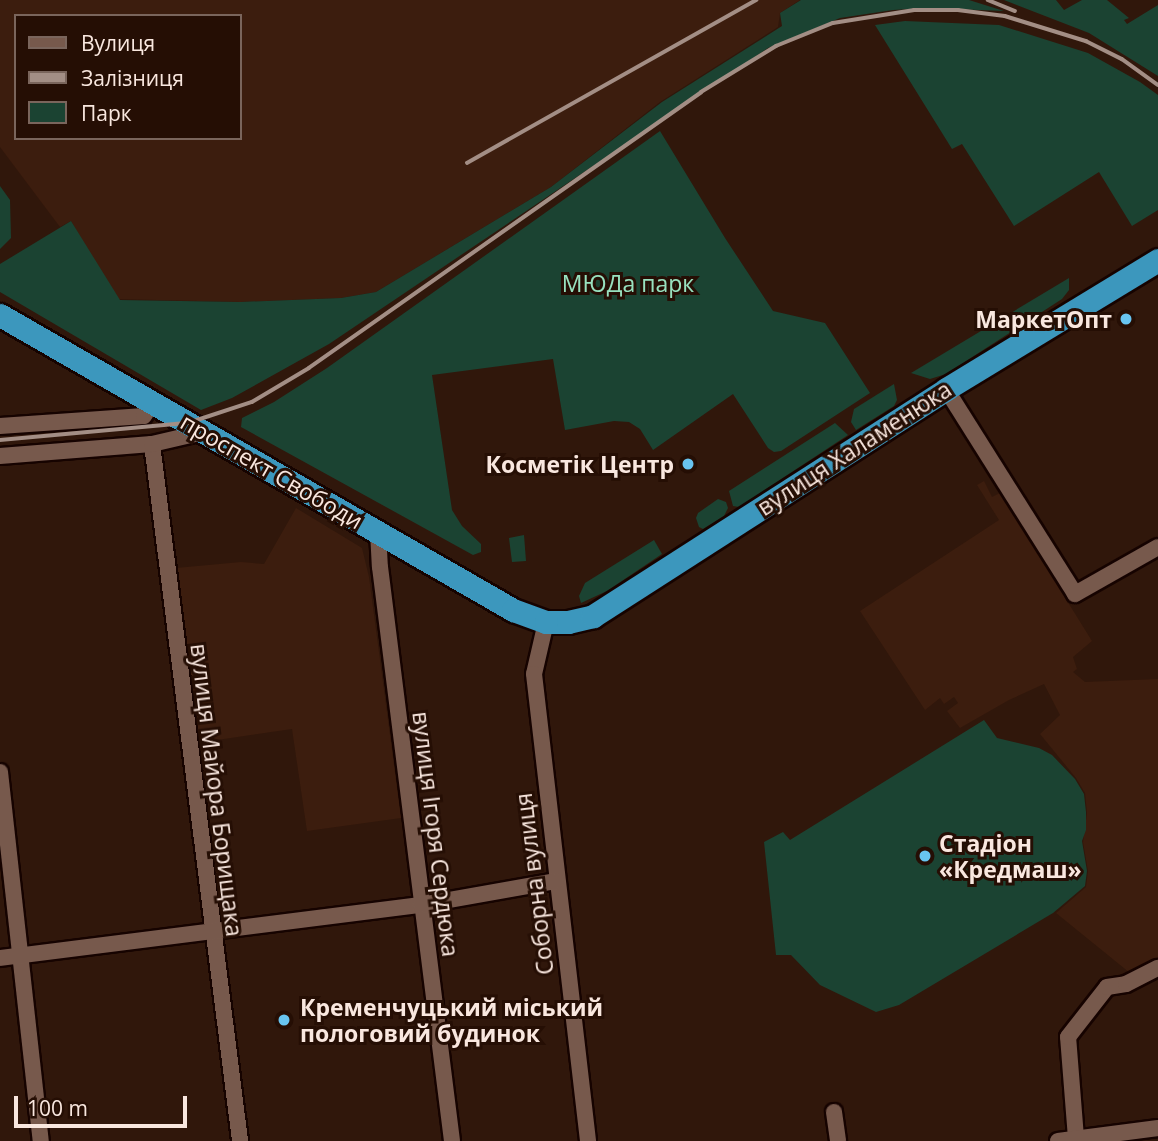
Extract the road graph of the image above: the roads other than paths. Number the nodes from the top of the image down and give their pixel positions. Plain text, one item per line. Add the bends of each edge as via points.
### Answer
1 (1158, 260) edge
2 (0, 315) edge
3 (946, 389) junction
4 (152, 402) junction
5 (0, 426) edge
6 (204, 432) junction
7 (152, 444) junction
8 (0, 456) edge
9 (378, 531) junction
10 (1158, 547) edge
11 (546, 622) junction
12 (0, 772) edge
13 (556, 881) junction
14 (421, 905) junction
15 (212, 930) junction
16 (20, 955) junction
17 (0, 958) edge
18 (1158, 968) edge
19 (834, 1112) dead end
20 (1158, 1128) edge
21 (1076, 1138) junction
22 (1098, 1138) edge
23 (41, 1141) edge
24 (240, 1141) edge
25 (452, 1141) edge
26 (588, 1141) edge
27 (838, 1141) edge
28 (1058, 1141) edge

1 - 3 highway, вулиця Халаменюка
2 - 4 highway, проспект Свободи
3 - 10 street via 1074,594
3 - 11 highway, вулиця Халаменюка via 593,615
4 - 5 street via 144,416
4 - 6 highway, проспект Свободи
6 - 7 street
6 - 9 highway, проспект Свободи
7 - 8 street
7 - 15 street, вулиця Майора Борищака
9 - 11 highway, проспект Свободи via 513,610
9 - 14 street, вулиця Ігоря Сердюка
11 - 13 street, Соборна вулиця via 534,674
12 - 16 street
13 - 14 street
13 - 26 street, Соборна вулиця
14 - 15 street
14 - 25 street, вулиця Ігоря Сердюка
15 - 16 street
15 - 24 street, вулиця Майора Борищака
16 - 17 street
16 - 23 street
18 - 21 street via 1126,984 1107,987 1068,1037
19 - 27 street
20 - 22 street
21 - 22 street
21 - 28 street

